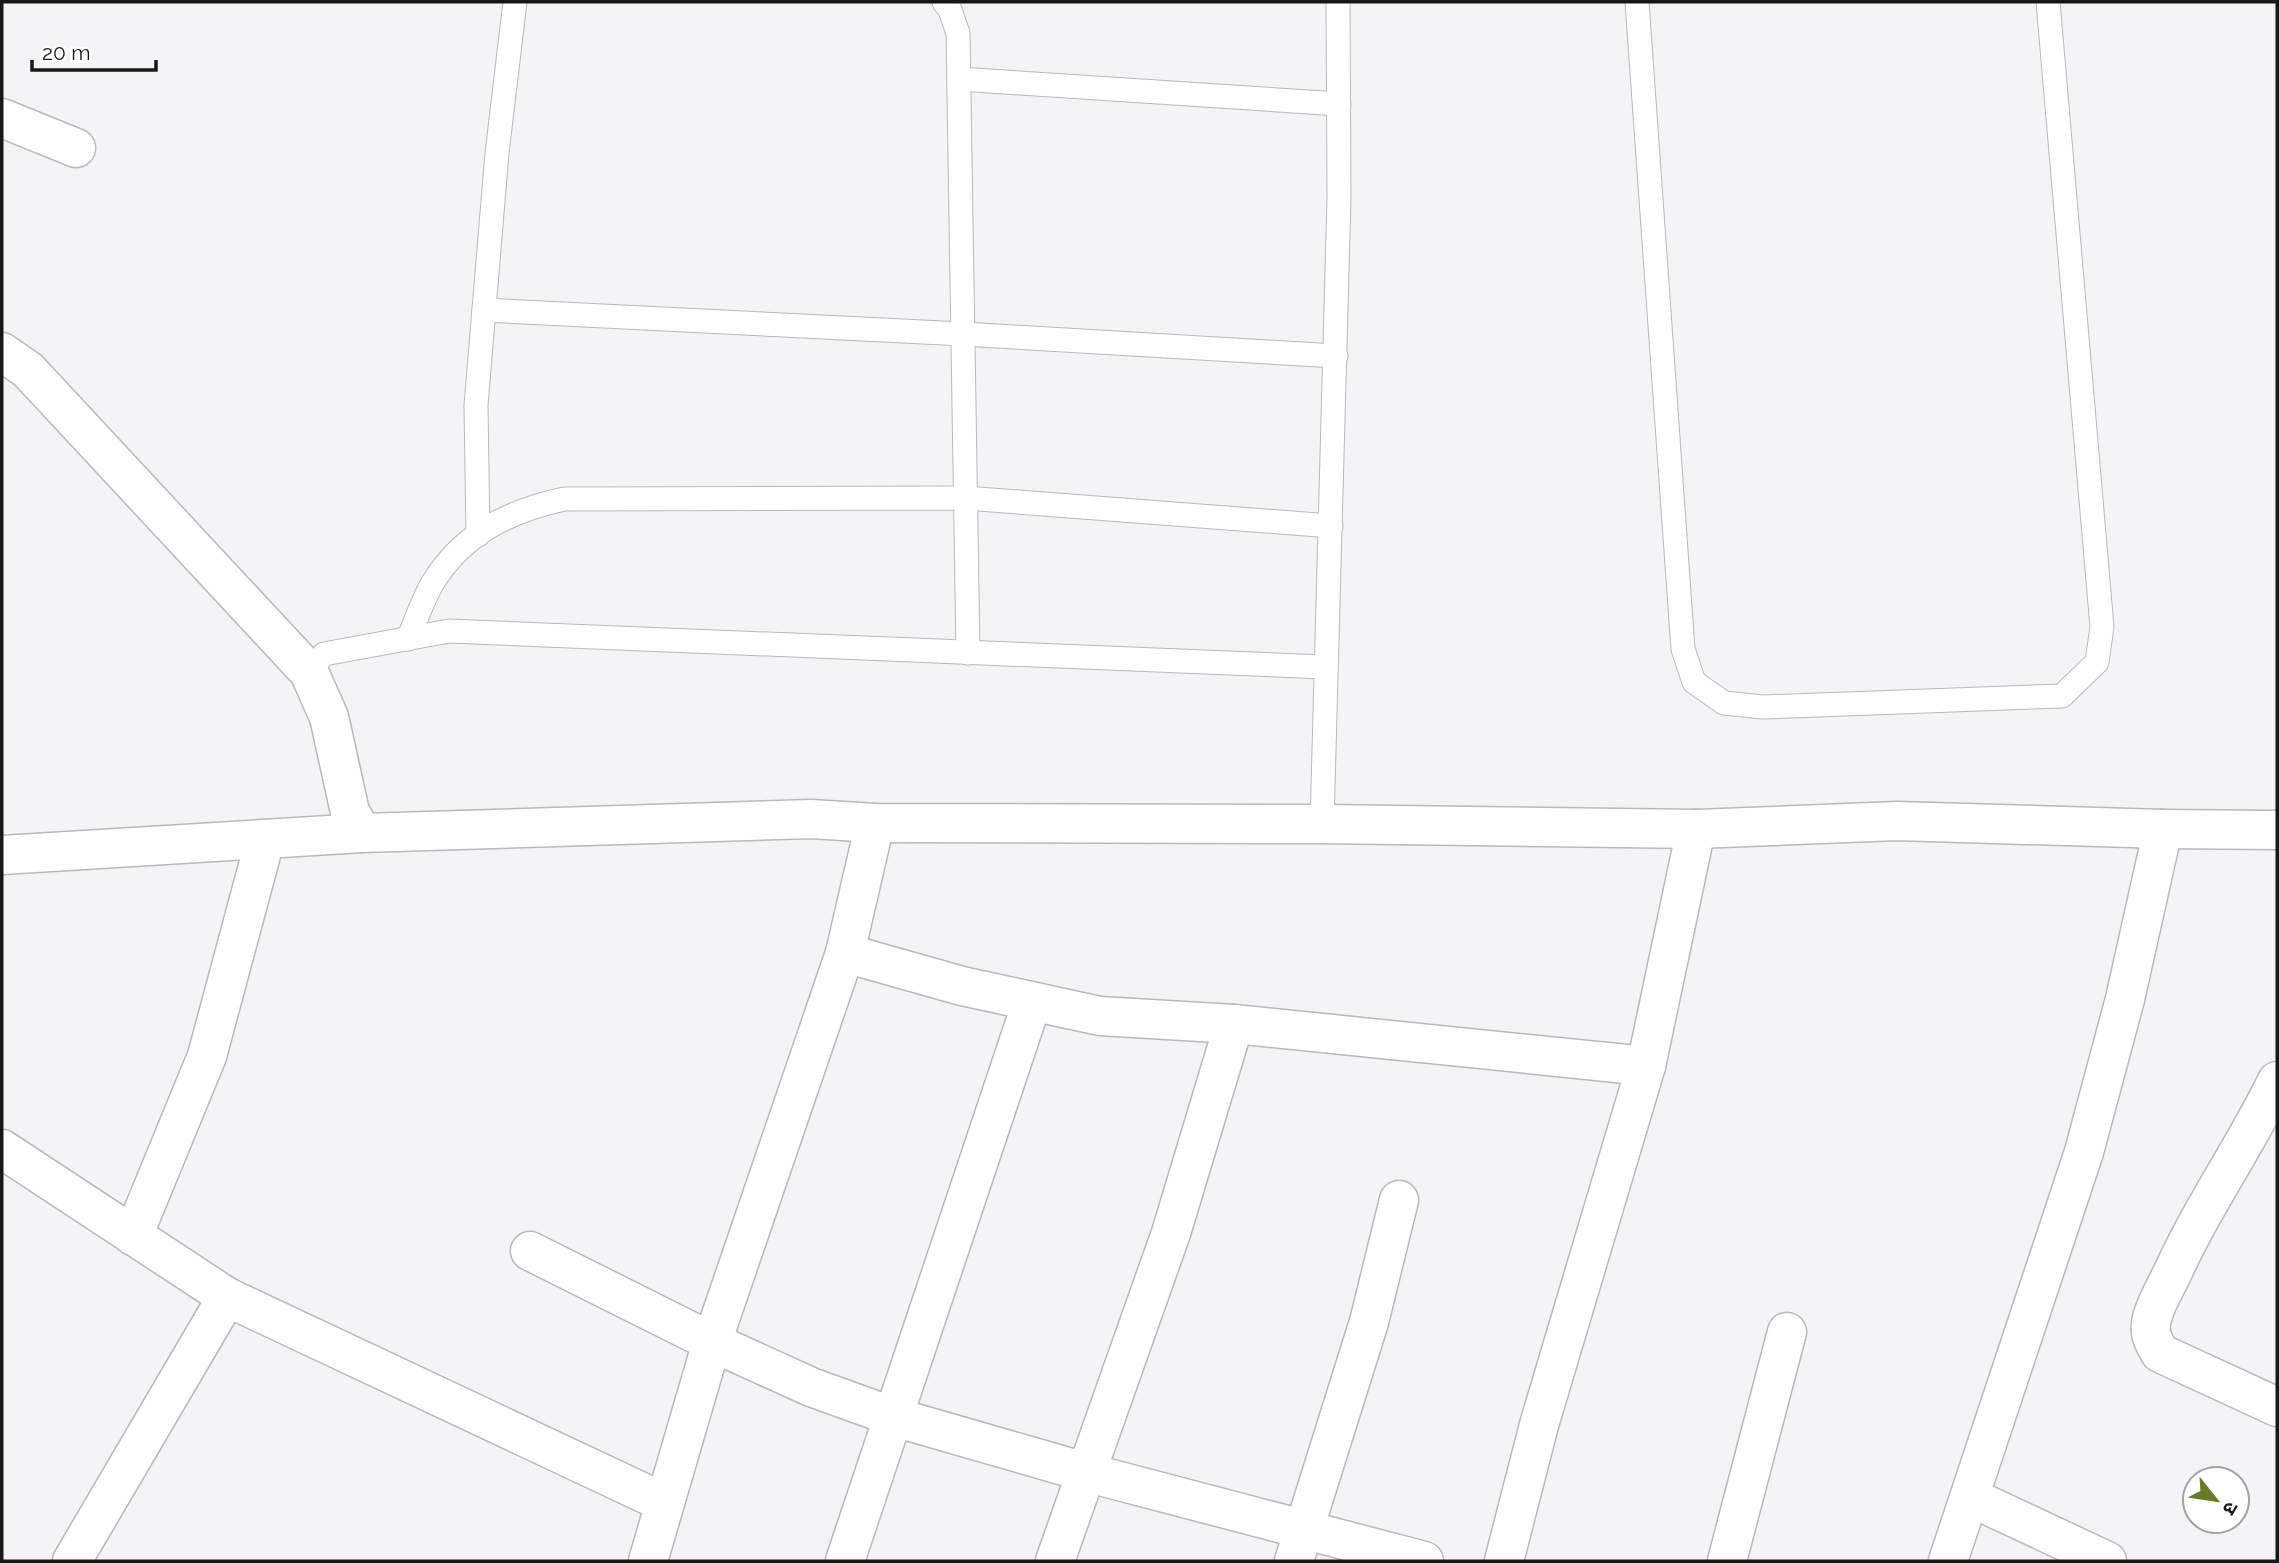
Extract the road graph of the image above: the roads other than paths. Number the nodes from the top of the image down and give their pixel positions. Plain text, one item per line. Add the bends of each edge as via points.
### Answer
1 (515, 2) edge
2 (944, 2) edge
3 (1338, 2) edge
4 (1637, 2) edge
5 (2048, 2) edge
6 (959, 79) junction
7 (1339, 104) junction
8 (2, 118) edge
9 (76, 148) dead end
10 (484, 310) junction
11 (963, 334) junction
12 (2, 352) edge
13 (1336, 356) junction
14 (965, 498) junction
15 (1331, 526) junction
16 (478, 535) junction
17 (408, 639) junction
18 (968, 653) junction
19 (1325, 667) junction
20 (309, 672) junction
21 (875, 824) junction
22 (1322, 824) junction
23 (1696, 829) junction
24 (2163, 830) junction
25 (2277, 830) edge
26 (362, 833) junction
27 (265, 840) junction
28 (2, 855) edge
29 (845, 953) junction
30 (1032, 1002) junction
31 (1234, 1024) junction
32 (1646, 1066) junction
33 (2272, 1105) edge
34 (2, 1149) edge
35 (1399, 1200) dead end
36 (133, 1236) junction
37 (530, 1251) dead end
38 (227, 1297) junction
39 (1787, 1332) dead end
40 (712, 1342) junction
41 (2277, 1407) edge
42 (894, 1417) junction
43 (1085, 1472) junction
44 (1970, 1497) junction
45 (665, 1503) junction
46 (1299, 1545) edge
47 (72, 1561) edge
48 (648, 1561) edge
49 (845, 1561) edge
50 (1055, 1561) edge
51 (1424, 1561) edge
52 (1504, 1561) edge
53 (1727, 1561) edge
54 (1948, 1561) edge
55 (2108, 1561) edge

1 - 10 lane
2 - 6 lane via 958,33
3 - 7 lane
4 - 5 lane via 1683,649 1694,682 1724,703 1763,707 2062,696 2097,662 2102,627
6 - 7 lane
6 - 11 lane
7 - 13 lane
8 - 9 street
10 - 11 lane
10 - 16 lane via 476,405
11 - 13 lane
11 - 14 lane
12 - 20 street via 28,370
13 - 15 lane
14 - 15 lane
14 - 16 lane via 564,499 497,520
14 - 18 lane
15 - 19 lane
16 - 17 lane via 457,551 432,584
17 - 18 lane via 449,631
17 - 20 lane via 324,654
18 - 19 lane
19 - 22 lane
20 - 26 street via 329,716 350,812
21 - 22 street
21 - 26 street via 811,819
21 - 29 street
22 - 23 street
23 - 24 street via 1897,821
23 - 32 street
24 - 25 street
24 - 44 street via 2084,1152
26 - 27 street
27 - 28 street
27 - 36 street via 207,1056
29 - 30 street
29 - 40 street
30 - 31 street via 1100,1016
30 - 42 street
31 - 32 street
31 - 43 street via 1171,1233
32 - 52 street via 1539,1425
33 - 41 street via 2209,1200 2151,1319 2150,1338 2160,1353
34 - 36 street
35 - 46 street via 1369,1322
36 - 38 street
37 - 40 street
38 - 45 street
38 - 47 street
39 - 53 street
40 - 42 street via 811,1387
40 - 45 street
42 - 43 street
42 - 49 street
43 - 46 street
43 - 50 street
44 - 54 street
44 - 55 street
45 - 48 street
46 - 51 street

